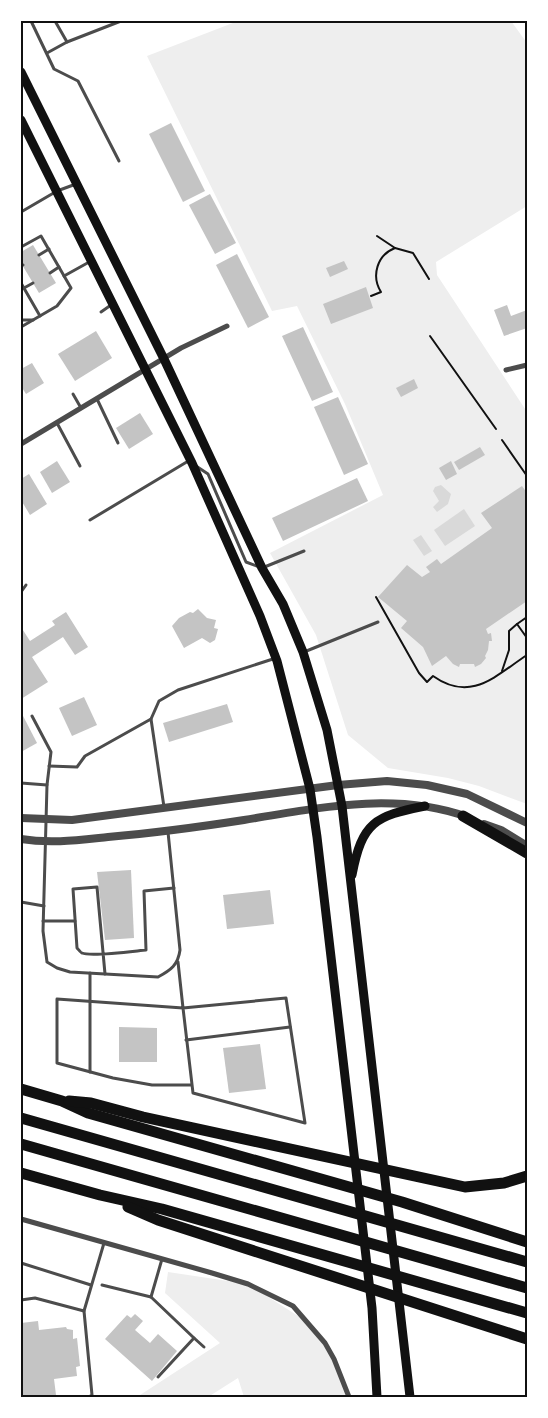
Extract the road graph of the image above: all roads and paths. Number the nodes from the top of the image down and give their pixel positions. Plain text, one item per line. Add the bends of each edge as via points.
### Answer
1 (31, 21) edge
2 (55, 21) edge
3 (121, 21) edge
4 (67, 42) junction
5 (47, 53) junction
6 (21, 72) edge
7 (21, 120) edge
8 (120, 161) dead end
9 (77, 183) junction
10 (57, 191) junction
11 (21, 212) edge
12 (378, 236) dead end
13 (21, 247) edge
14 (394, 248) junction
15 (49, 249) junction
16 (39, 255) dead end
17 (91, 261) junction
18 (59, 267) junction
19 (50, 273) dead end
20 (64, 276) junction
21 (429, 279) dead end
22 (21, 283) edge
23 (33, 283) dead end
24 (24, 288) junction
25 (371, 296) dead end
26 (113, 304) junction
27 (101, 312) dead end
28 (40, 316) junction
29 (21, 320) edge
30 (34, 320) junction
31 (226, 326) dead end
32 (21, 327) edge
33 (430, 336) dead end
34 (164, 359) junction
35 (527, 365) edge
36 (146, 370) junction
37 (506, 370) dead end
38 (72, 394) dead end
39 (97, 400) junction
40 (81, 409) junction
41 (56, 423) junction
42 (496, 429) dead end
43 (502, 440) dead end
44 (118, 443) dead end
45 (21, 444) edge
46 (191, 461) junction
47 (80, 466) dead end
48 (527, 476) edge
49 (90, 520) dead end
50 (304, 551) dead end
51 (262, 568) junction
52 (26, 585) dead end
53 (21, 592) edge
54 (376, 597) dead end
55 (527, 618) edge
56 (378, 622) dead end
57 (517, 624) junction
58 (527, 638) edge
59 (303, 652) junction
60 (527, 655) edge
61 (276, 658) junction
62 (502, 671) junction
63 (32, 716) dead end
64 (151, 719) junction
65 (50, 766) junction
66 (21, 783) edge
67 (47, 785) junction
68 (338, 785) junction
69 (310, 789) junction
70 (342, 806) junction
71 (425, 806) junction
72 (164, 808) junction
73 (312, 809) junction
74 (463, 816) junction
75 (21, 818) edge
76 (48, 821) junction
77 (527, 823) edge
78 (168, 832) junction
79 (21, 839) edge
80 (45, 843) junction
81 (527, 846) edge
82 (527, 853) edge
83 (350, 885) junction
84 (174, 888) junction
85 (21, 902) edge
86 (44, 906) junction
87 (43, 921) junction
88 (75, 921) junction
89 (104, 953) junction
90 (178, 962) junction
91 (90, 973) junction
92 (105, 974) junction
93 (89, 1001) junction
94 (183, 1008) junction
95 (290, 1027) junction
96 (186, 1040) junction
97 (90, 1072) junction
98 (192, 1085) junction
99 (21, 1089) edge
100 (62, 1101) junction
101 (21, 1118) edge
102 (21, 1144) edge
103 (21, 1173) edge
104 (527, 1176) edge
105 (100, 1195) junction
106 (21, 1219) edge
107 (527, 1242) edge
108 (104, 1243) junction
109 (162, 1259) junction
110 (527, 1262) edge
111 (21, 1263) edge
112 (91, 1285) junction
113 (102, 1285) dead end
114 (527, 1288) edge
115 (151, 1297) junction
116 (21, 1300) edge
117 (84, 1311) junction
118 (527, 1313) edge
119 (194, 1338) junction
120 (527, 1339) edge
121 (204, 1348) dead end
122 (158, 1377) dead end
123 (89, 1397) edge
124 (349, 1397) edge
125 (377, 1397) edge
126 (410, 1397) edge

1 - 5 lane
2 - 4 lane
3 - 4 lane
4 - 5 lane
5 - 8 lane via 54,69 78,81
6 - 9 main road
7 - 10 main road
9 - 10 lane
9 - 34 main road
10 - 11 lane
10 - 17 main road
12 - 14 path
13 - 15 lane via 41,236
14 - 21 path via 413,253
14 - 25 path via 378,265 375,280 381,292
15 - 16 lane
15 - 18 lane
17 - 20 lane
17 - 26 main road
18 - 19 lane
18 - 20 lane
20 - 28 lane via 71,288 57,306
22 - 24 lane
23 - 24 lane
24 - 28 lane
26 - 27 lane
26 - 36 main road
28 - 30 lane
29 - 30 lane
30 - 32 lane
31 - 34 street
33 - 42 path
34 - 36 street
34 - 51 main road
35 - 37 street
36 - 39 street
36 - 46 main road
38 - 40 lane
39 - 40 street
39 - 44 lane
40 - 41 street
41 - 45 street
41 - 47 lane
43 - 48 path
46 - 49 lane
46 - 51 lane via 208,474 246,562
46 - 61 main road
50 - 51 lane
51 - 59 main road via 283,604
52 - 53 lane
54 - 62 path via 427,682 433,676 454,687 470,688 486,683
55 - 57 path
56 - 59 lane
57 - 58 path
57 - 62 path via 509,631 509,650
59 - 68 main road
60 - 62 path
61 - 64 lane via 178,690 159,701
61 - 69 main road
63 - 65 lane via 51,752
64 - 65 lane via 85,756 77,767
64 - 72 lane
65 - 67 lane
66 - 67 lane
67 - 76 lane
68 - 69 street
68 - 70 main road
68 - 77 street via 387,781 434,786 485,801
69 - 72 street
69 - 73 main road
70 - 71 street via 384,803
70 - 73 street
70 - 83 main road
71 - 74 street
71 - 83 main road via 394,812 376,820 364,834
72 - 76 street
73 - 78 street
73 - 125 main road via 372,1308
74 - 81 street via 501,830
74 - 82 highway
75 - 76 street
76 - 80 lane
78 - 80 street
78 - 84 lane
79 - 80 street
80 - 86 lane
83 - 126 main road
84 - 89 lane via 144,891 146,950
84 - 90 lane via 180,942
85 - 86 lane
86 - 87 lane
87 - 88 lane
87 - 91 lane via 47,962 70,972
88 - 89 lane via 77,948 82,953
88 - 89 lane via 73,889 97,887
89 - 92 lane
90 - 92 lane via 158,977
90 - 94 lane
91 - 92 lane
91 - 93 lane
93 - 94 lane
93 - 97 lane
93 - 97 lane via 57,999 57,1063
94 - 95 lane via 286,998
94 - 96 lane
95 - 96 lane
95 - 98 lane via 304,1123 193,1093
96 - 98 lane
97 - 98 lane via 152,1085
99 - 100 highway
100 - 104 highway via 91,1102 143,1117 465,1187 504,1183
100 - 107 highway via 88,1113 402,1202
101 - 110 highway
102 - 114 highway
103 - 105 highway
105 - 118 highway via 162,1209
105 - 120 highway via 158,1220
106 - 108 street
108 - 109 street
108 - 112 lane
109 - 115 lane
109 - 124 street via 248,1284 293,1306 325,1343
111 - 112 lane
112 - 117 lane
113 - 115 lane
115 - 119 lane
116 - 117 lane via 35,1298
117 - 123 lane via 92,1395
119 - 121 lane
119 - 122 lane

